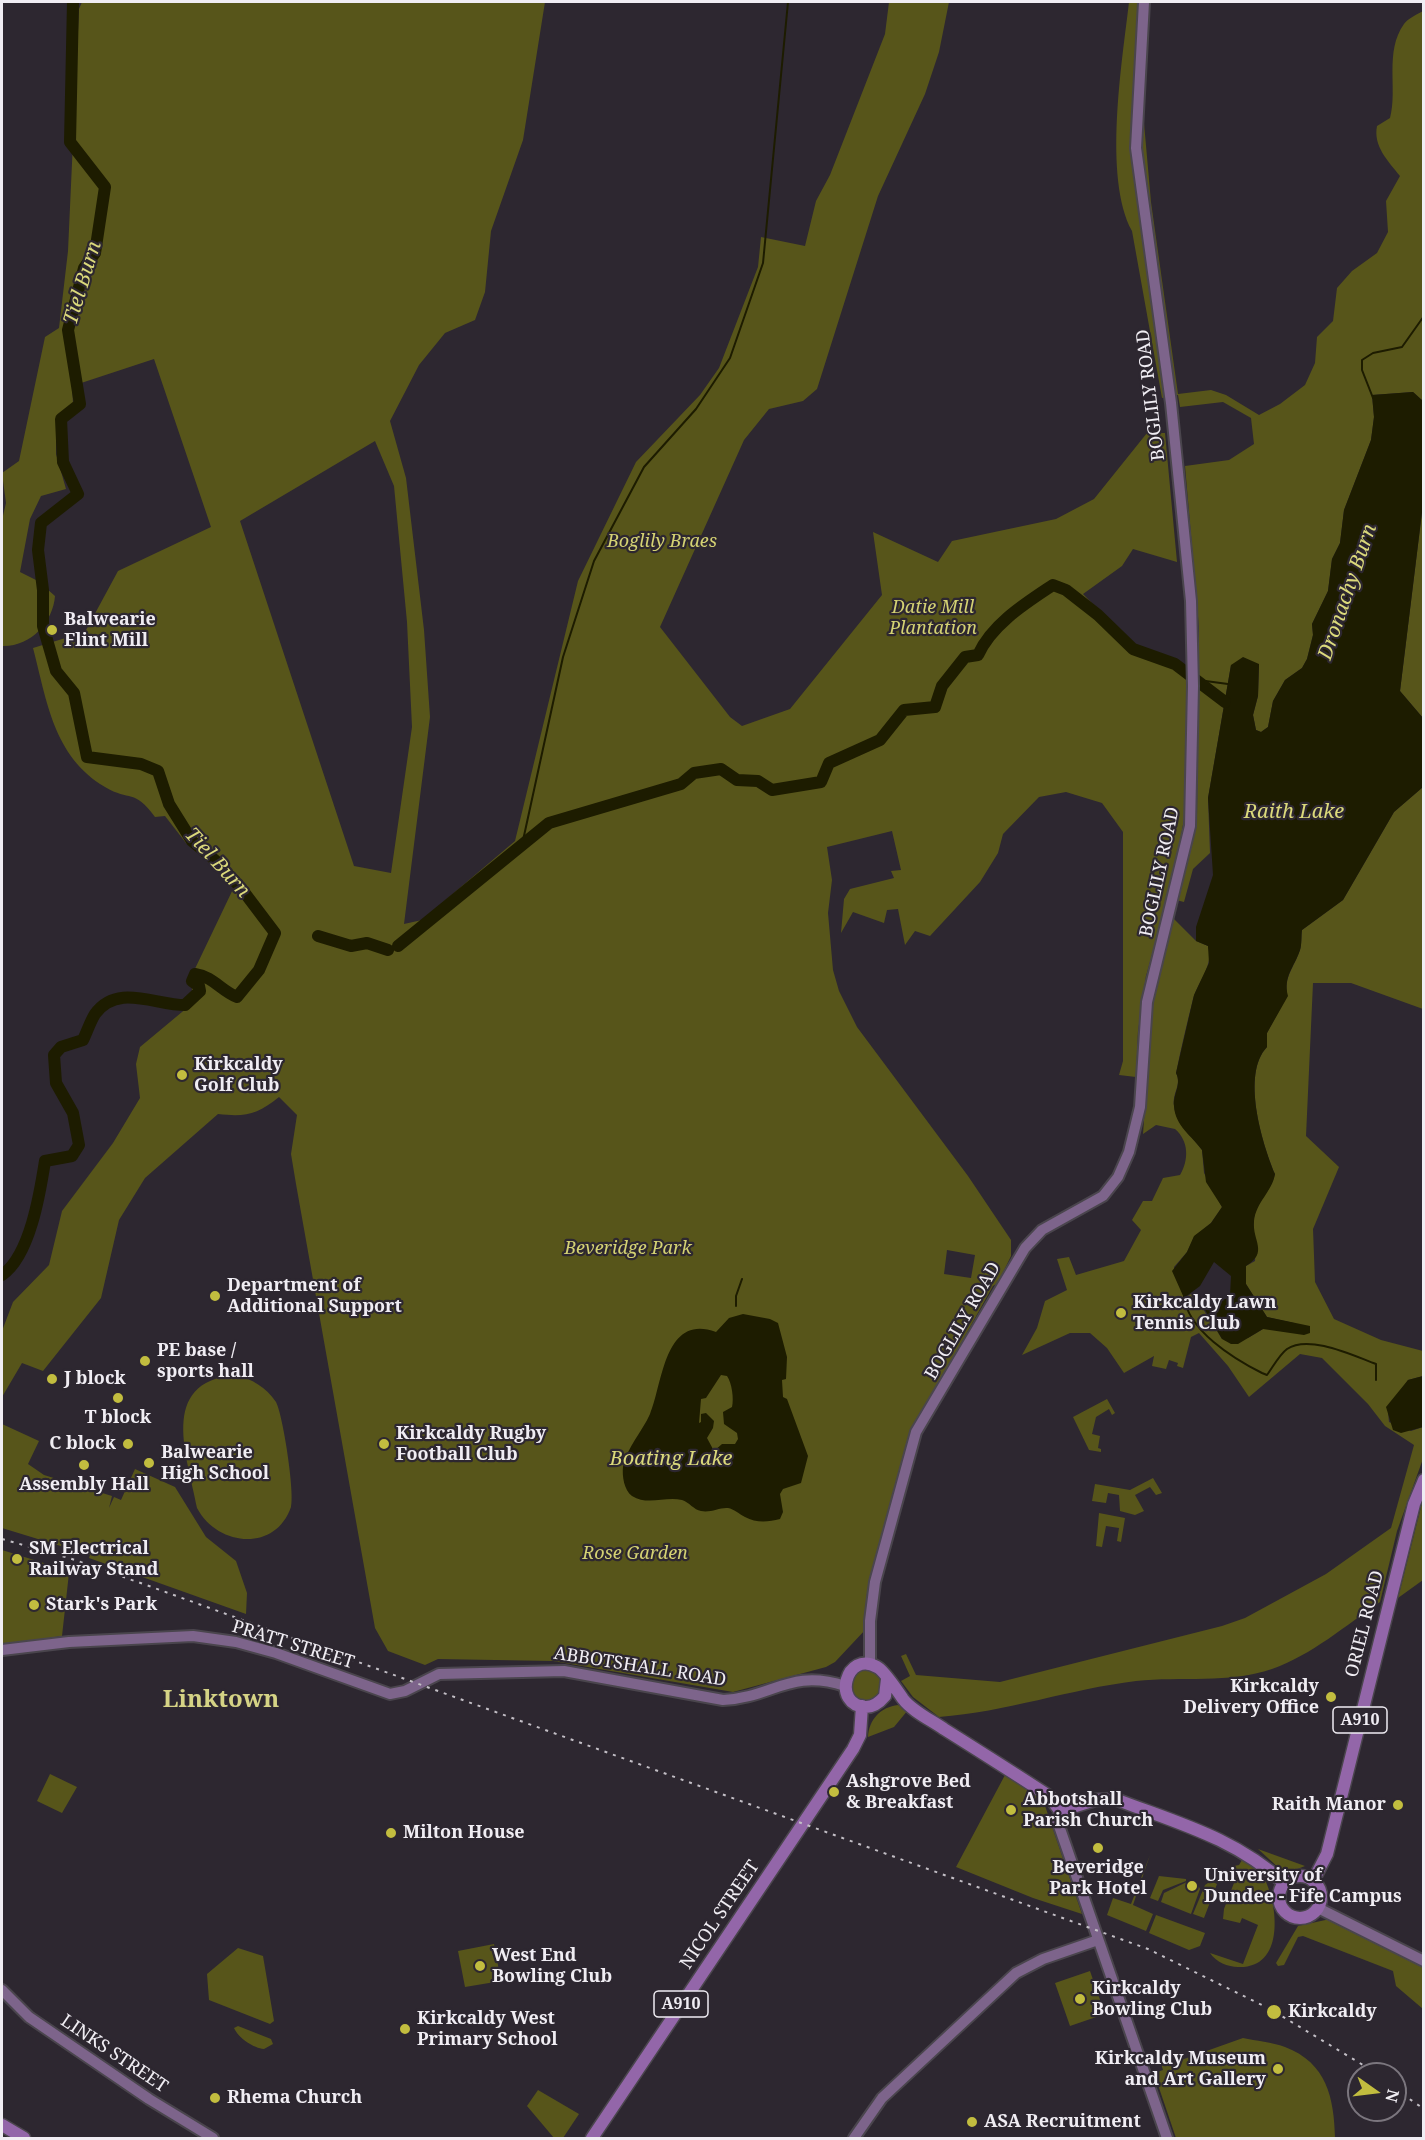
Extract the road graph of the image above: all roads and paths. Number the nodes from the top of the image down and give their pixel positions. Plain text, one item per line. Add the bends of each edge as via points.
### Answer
1 (1144, 2) edge
2 (1424, 1480) edge
3 (2, 1650) edge
4 (870, 1664) junction
5 (887, 1678) junction
6 (845, 1686) junction
7 (394, 1694) joint
8 (904, 1701) junction
9 (880, 1702) junction
10 (862, 1706) junction
11 (1060, 1811) junction
12 (1313, 1881) junction
13 (1284, 1883) junction
14 (1318, 1908) junction
15 (1098, 1940) junction
16 (1424, 1961) edge
17 (2, 1990) edge
18 (2, 2125) edge
19 (24, 2139) edge
20 (213, 2139) edge
21 (592, 2139) edge
22 (854, 2139) edge
23 (1167, 2139) edge

1 - 4 main road, BOGLILY ROAD via 1136,148 1171,403 1191,602 1190,826 1147,1002 1140,1107 1132,1144 1118,1177 1103,1196 1042,1230 1025,1248 919,1426 875,1582
2 - 12 main road, ORIEL ROAD / A910 via 1408,1526 1327,1854
3 - 7 main road, PRATT STREET via 69,1642 201,1637 276,1653
4 - 5 main road
4 - 6 main road via 851,1670
5 - 8 main road
5 - 9 main road via 887,1691
6 - 7 main road, ABBOTSHALL ROAD via 798,1679 723,1700 576,1672 519,1671 439,1674
6 - 10 main road via 851,1701
8 - 9 main road
8 - 11 main road via 1049,1796
9 - 10 main road
10 - 21 main road, NICOL STREET / A910 via 860,1735 853,1749
11 - 13 main road via 1095,1800 1115,1799 1228,1842 1258,1860
11 - 15 main road via 1057,1820
12 - 13 main road via 1296,1876
12 - 14 main road via 1321,1894
13 - 14 main road via 1278,1901 1285,1913 1303,1918
14 - 16 main road
15 - 22 main road via 1016,1973 882,2098
15 - 23 main road
17 - 20 main road, LINKS STREET via 29,2017
18 - 19 main road

